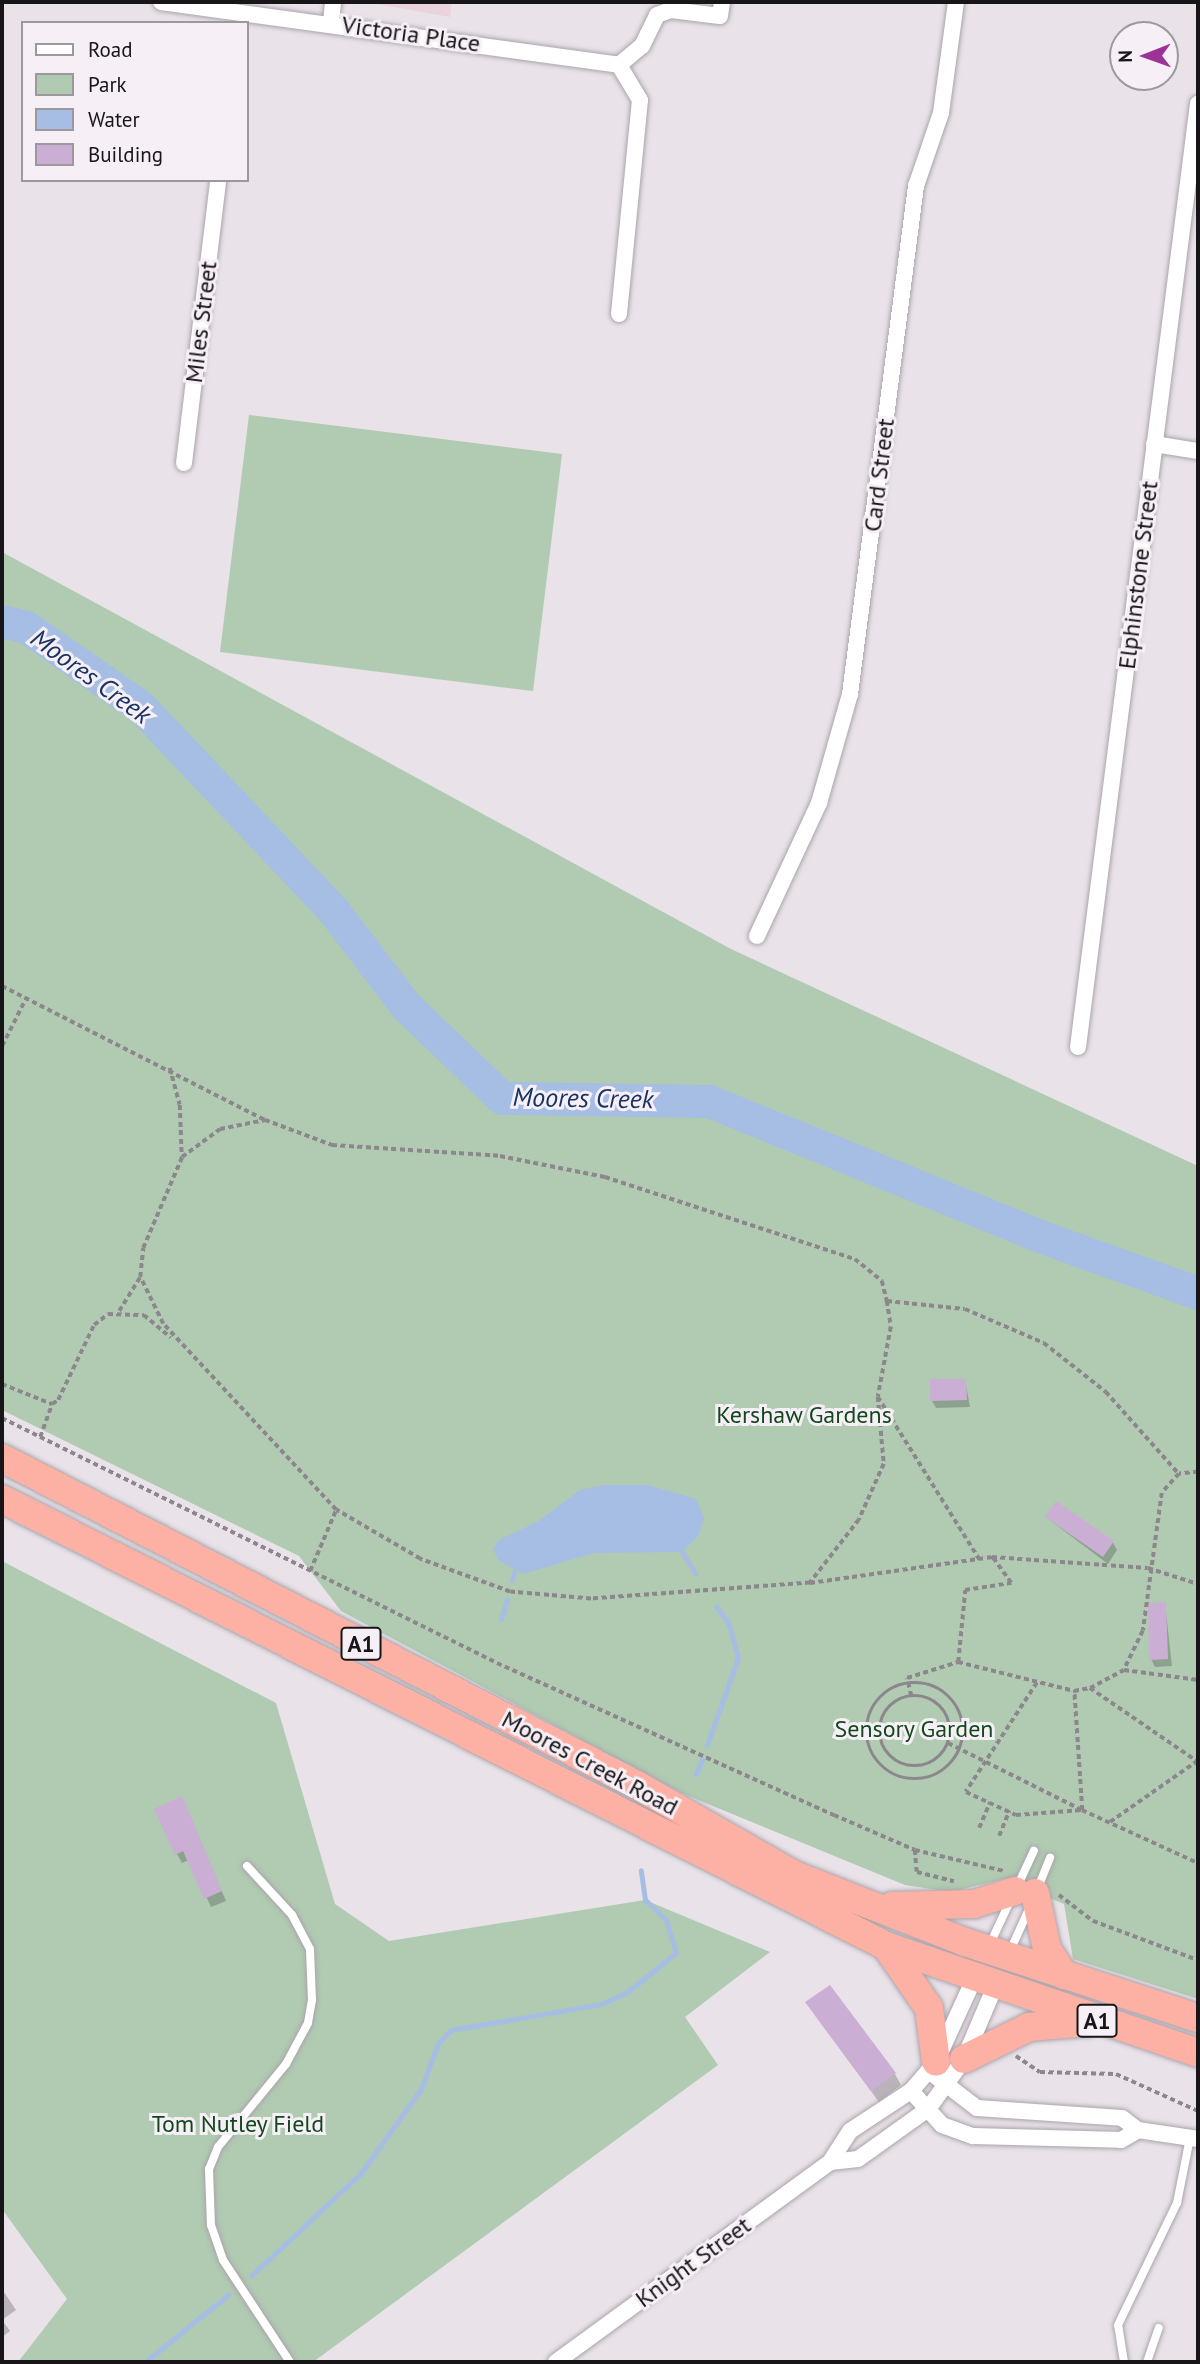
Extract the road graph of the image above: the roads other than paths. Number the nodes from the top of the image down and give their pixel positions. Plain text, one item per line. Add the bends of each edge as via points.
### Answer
1 (161, 2) edge
2 (333, 2) edge
3 (722, 2) edge
4 (956, 2) edge
5 (237, 17) edge
6 (331, 22) junction
7 (620, 65) junction
8 (1198, 104) edge
9 (218, 182) edge
10 (619, 314) dead end
11 (1154, 444) junction
12 (1198, 450) edge
13 (184, 463) dead end
14 (757, 936) dead end
15 (1078, 1047) dead end
16 (2, 1458) edge
17 (2, 1499) edge
18 (1034, 1851) dead end
19 (1051, 1858) dead end
20 (247, 1866) dead end
21 (1027, 1886) junction
22 (872, 1905) junction
23 (886, 1946) junction
24 (997, 1953) junction
25 (1064, 1975) junction
26 (985, 1981) junction
27 (1198, 2018) edge
28 (1099, 2022) junction
29 (1198, 2053) edge
30 (964, 2059) junction
31 (937, 2074) junction
32 (911, 2091) junction
33 (928, 2109) junction
34 (1138, 2130) junction
35 (1194, 2139) edge
36 (830, 2162) junction
37 (1159, 2328) dead end
38 (578, 2356) edge
39 (290, 2362) edge
40 (556, 2362) edge
41 (1124, 2362) edge
42 (1147, 2362) edge

1 - 5 street, Victoria Place
2 - 6 street
3 - 7 street via 720,16 671,10 657,15 642,46
4 - 14 street, Card Street via 941,113 916,186 850,694 819,803
5 - 6 street, Victoria Place
6 - 7 street, Victoria Place
7 - 10 street via 640,100
8 - 11 street, Elphinstone Street
9 - 13 street, Miles Street
11 - 12 street
11 - 15 street, Elphinstone Street
16 - 22 highway, Moores Creek Road / A1 via 637,1786 794,1875
17 - 23 highway, Moores Creek Road / A1
18 - 21 lane
19 - 21 lane
20 - 39 lane via 292,1915 310,1949 312,2000 308,2023 286,2064 218,2147 209,2169 211,2225 223,2260
21 - 22 highway via 974,1904
21 - 24 lane
21 - 24 lane
21 - 25 highway via 1047,1949
22 - 24 highway, Moores Creek Road / A1
23 - 26 highway, Moores Creek Road / A1
23 - 31 highway via 929,2008
24 - 25 highway, Moores Creek Road / A1
24 - 26 highway, Knight Street
25 - 27 highway, Moores Creek Road / A1
26 - 28 highway, Moores Creek Road / A1
26 - 30 street, Knight Street
26 - 31 street, Knight Street
28 - 29 highway, Moores Creek Road / A1
28 - 30 highway via 1029,2027
30 - 31 street, Knight Street
31 - 32 street, Knight Street
31 - 33 street, Knight Street
31 - 34 street via 977,2108 1122,2118
32 - 33 street
32 - 36 street, Knight Street via 850,2131
33 - 34 street via 942,2124 973,2136 1121,2140
33 - 36 street, Knight Street via 858,2159
34 - 35 street
35 - 41 lane via 1177,2203 1118,2325
36 - 38 street, Knight Street
37 - 42 lane
38 - 40 street, Knight Street

